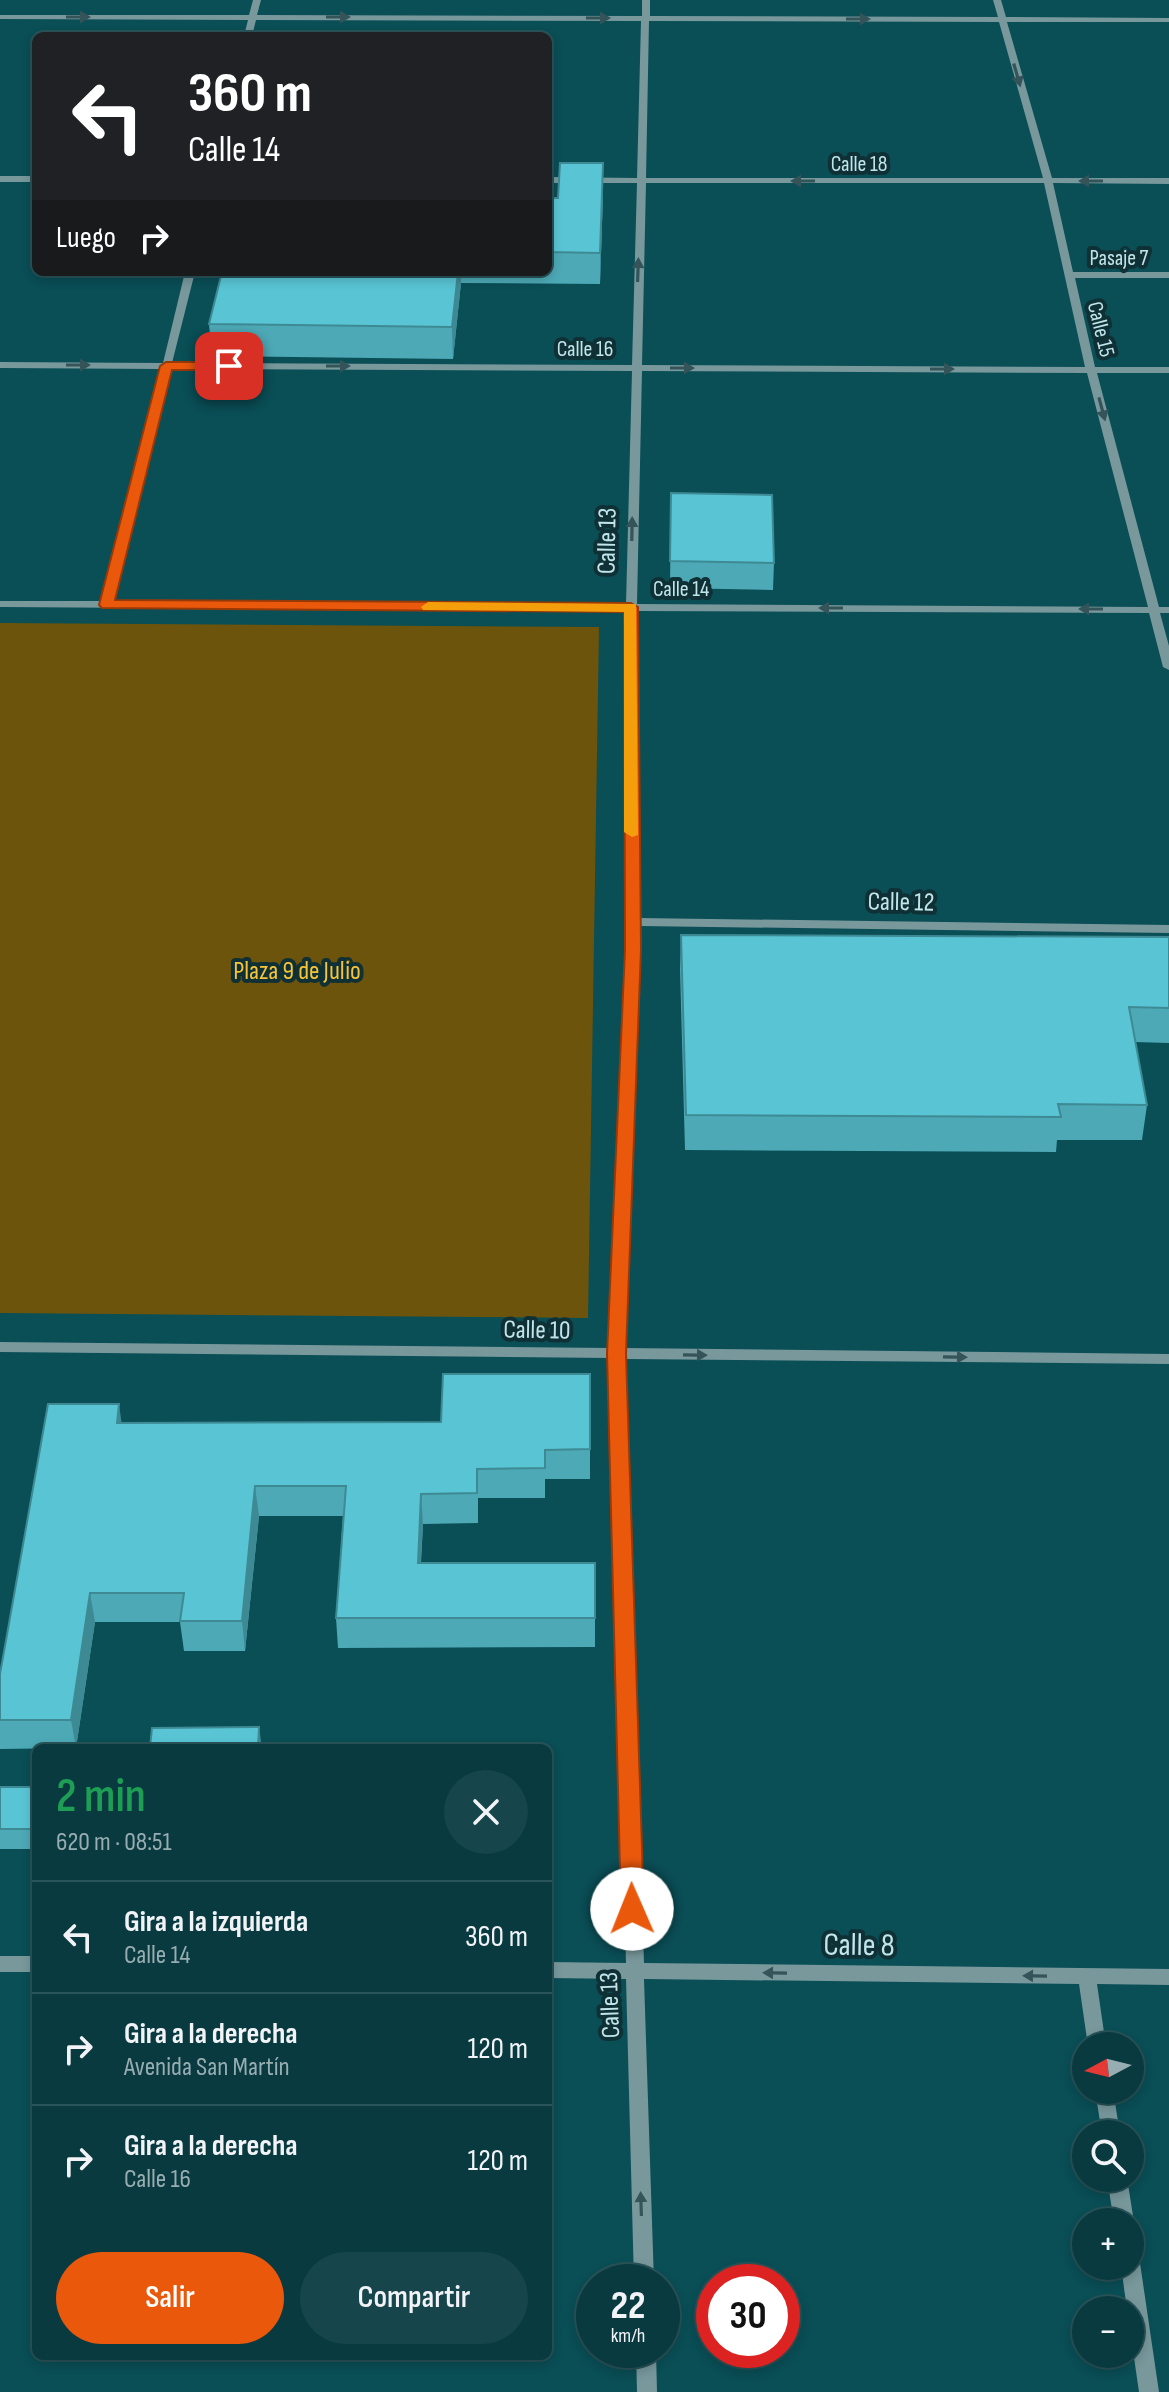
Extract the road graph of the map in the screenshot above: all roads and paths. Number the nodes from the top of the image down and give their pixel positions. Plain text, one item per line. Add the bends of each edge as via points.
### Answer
1 (257, 0) edge
2 (646, 0) edge
3 (997, 0) edge
4 (0, 17) edge
5 (253, 17) junction
6 (646, 18) junction
7 (1002, 19) junction
8 (1169, 20) edge
9 (249, 32) edge
10 (0, 179) edge
11 (32, 179) edge
12 (552, 180) edge
13 (641, 180) junction
14 (1048, 181) junction
15 (1169, 181) edge
16 (1068, 275) junction
17 (1169, 275) edge
18 (189, 276) edge
19 (0, 365) edge
20 (166, 366) junction
21 (635, 368) junction
22 (1091, 370) junction
23 (1169, 370) edge
24 (0, 604) edge
25 (107, 605) junction
26 (631, 607) junction
27 (1154, 610) junction
28 (1169, 610) edge
29 (1169, 667) edge
30 (633, 922) junction
31 (1169, 929) edge
32 (0, 1347) edge
33 (617, 1354) junction
34 (1169, 1359) edge
35 (0, 1964) edge
36 (32, 1964) edge
37 (552, 1970) edge
38 (634, 1971) junction
39 (1087, 1976) junction
40 (1169, 1977) edge
41 (1095, 2032) edge
42 (643, 2264) edge
43 (1133, 2280) edge
44 (646, 2368) edge
45 (647, 2392) edge
46 (1149, 2392) edge

1 - 5 street
2 - 6 street, Calle 13
3 - 7 street, Calle 15
4 -> 5 street
5 -> 6 street
5 - 9 street
6 -> 7 street
6 - 13 street, Calle 13
7 - 8 street
7 -> 14 street, Calle 15
10 - 11 street
12 - 13 street, Calle 18
14 -> 13 street, Calle 18
21 -> 13 street, Calle 13
15 -> 14 street, Calle 18
14 - 16 street, Calle 15
16 - 17 street, Pasaje 7
16 - 22 street, Calle 15
18 - 20 street
19 -> 20 street, Calle 16
20 -> 21 street, Calle 16
20 - 25 street
21 -> 22 street, Calle 16
26 -> 21 street, Calle 13
22 - 23 street, Calle 16
22 -> 27 street, Calle 15
24 - 25 street, Calle 14
25 - 26 street, Calle 14
27 -> 26 street, Calle 14
26 - 30 street, Calle 13
27 - 28 street, Calle 14
27 - 29 street, Calle 15
30 - 31 street, Calle 12
30 - 33 street, Calle 13
32 - 33 street, Calle 10
33 -> 34 street, Calle 10
33 - 38 street, Calle 13
35 - 36 street
37 - 38 street, Calle 8
39 -> 38 street, Calle 8
42 -> 38 street, Calle 13
39 - 40 street, Calle 8
39 - 41 street
43 - 46 street
44 - 45 street

